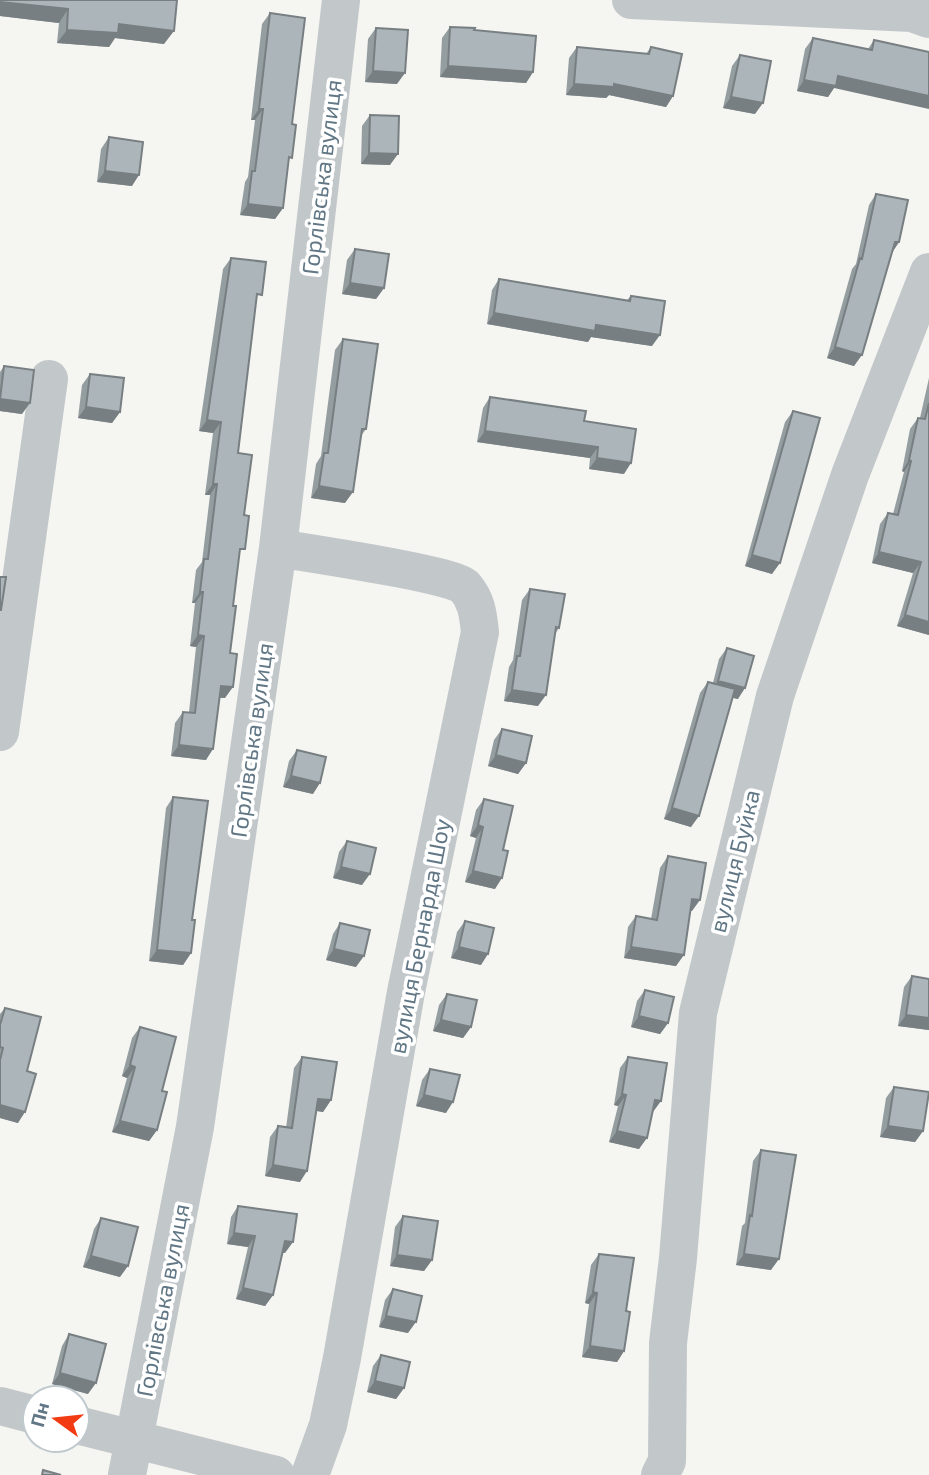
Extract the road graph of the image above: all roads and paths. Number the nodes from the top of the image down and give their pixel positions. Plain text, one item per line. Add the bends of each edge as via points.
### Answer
1 (341, 0) edge
2 (631, 0) edge
3 (929, 19) edge
4 (929, 272) edge
5 (49, 379) dead end
6 (278, 548) junction
7 (0, 732) edge
8 (0, 1406) edge
9 (21, 1411) edge
10 (91, 1433) edge
11 (131, 1457) edge
12 (276, 1475) edge
13 (310, 1475) edge
14 (660, 1475) edge

1 - 6 street, Горлівська вулиця
2 - 3 street via 912,13
4 - 14 street, вулиця Буйка via 850,475 775,696 698,1013 668,1343 667,1461
5 - 7 street
6 - 11 street, Горлівська вулиця via 195,1127
6 - 13 street, вулиця Бернарда Шоу via 463,584 477,605 480,632 406,992 342,1358 328,1425
8 - 9 street
10 - 11 street
11 - 12 street

